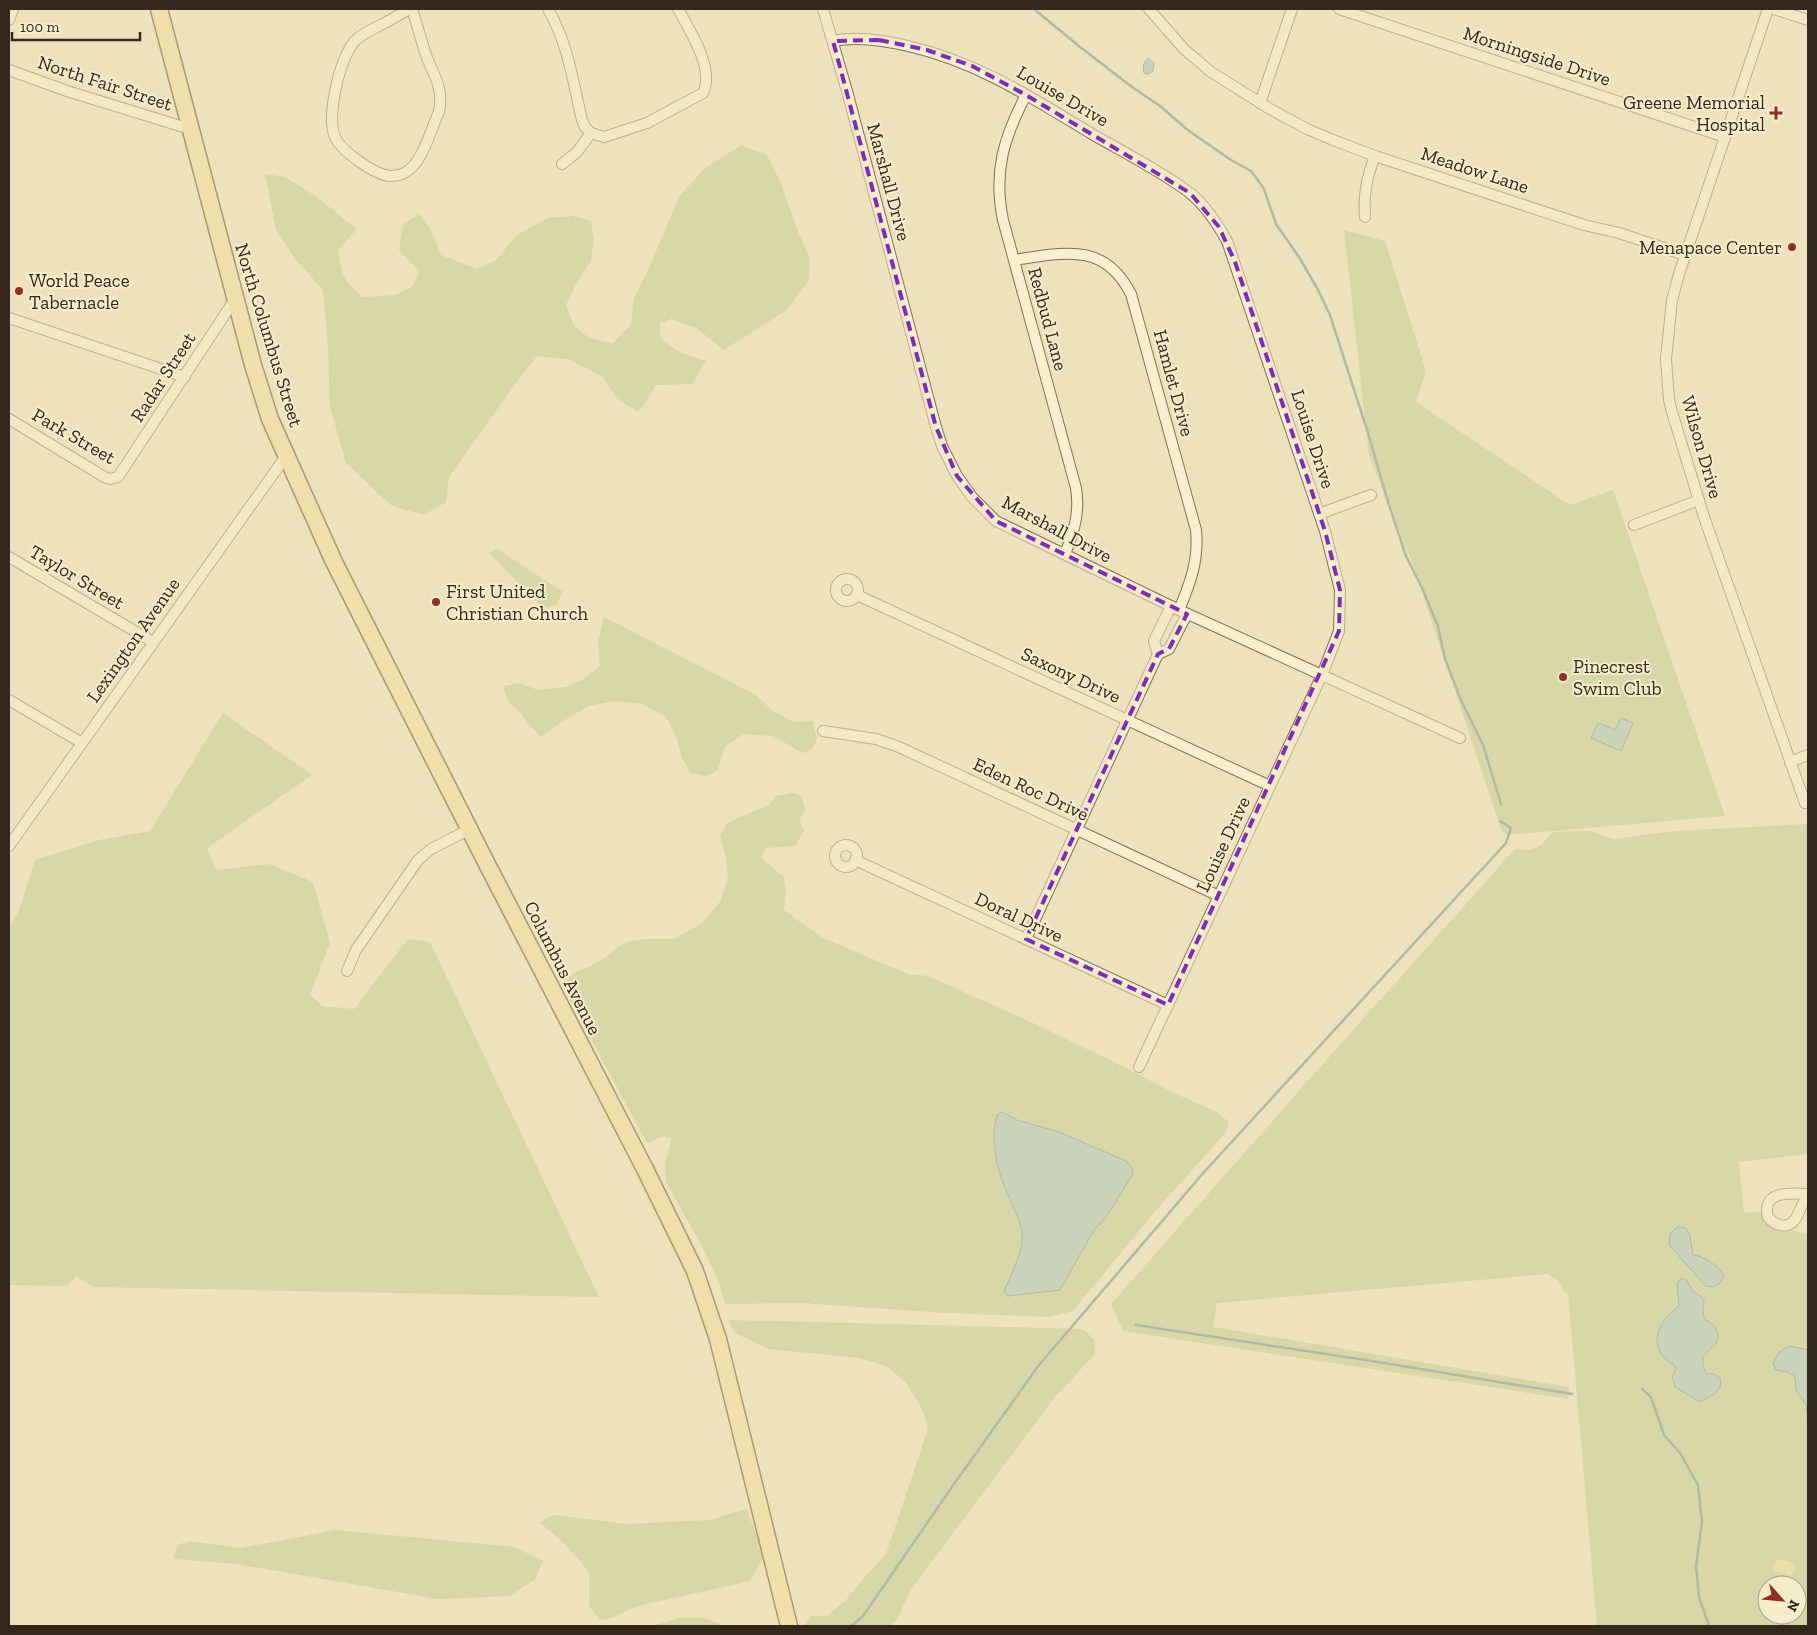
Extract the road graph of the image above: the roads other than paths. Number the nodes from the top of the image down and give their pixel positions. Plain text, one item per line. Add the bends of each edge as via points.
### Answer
1 (13, 9) edge
2 (158, 9) edge
3 (411, 9) edge
4 (548, 9) edge
5 (678, 9) edge
6 (823, 9) edge
7 (1148, 9) edge
8 (1292, 9) edge
9 (1339, 9) edge
10 (1768, 9) edge
11 (1774, 9) edge
12 (9, 20) edge
13 (1808, 20) edge
14 (833, 41) junction
15 (9, 70) edge
16 (1026, 95) junction
17 (1260, 103) junction
18 (190, 129) junction
19 (591, 133) junction
20 (1725, 136) junction
21 (1376, 156) junction
22 (562, 164) dead end
23 (1365, 217) dead end
24 (1685, 255) junction
25 (1014, 260) junction
26 (235, 299) junction
27 (9, 318) edge
28 (184, 377) junction
29 (9, 420) edge
30 (286, 456) junction
31 (121, 475) joint
32 (1371, 495) dead end
33 (1699, 500) junction
34 (1320, 514) junction
35 (1634, 525) dead end
36 (1065, 554) junction
37 (9, 557) edge
38 (857, 595) dead end
39 (1179, 610) junction
40 (153, 642) junction
41 (1158, 654) junction
42 (382, 657) joint
43 (1322, 675) junction
44 (9, 700) edge
45 (1127, 720) junction
46 (823, 731) dead end
47 (1460, 738) dead end
48 (82, 743) junction
49 (1808, 755) edge
50 (1790, 762) junction
51 (1270, 786) junction
52 (1805, 802) dead end
53 (470, 829) junction
54 (1076, 830) junction
55 (9, 846) edge
56 (855, 860) dead end
57 (1219, 896) junction
58 (1026, 939) junction
59 (347, 971) dead end
60 (1168, 1005) junction
61 (1139, 1067) dead end
62 (789, 1626) edge

1 - 12 street
2 - 18 main road, North Columbus Street
3 - 3 street via 439,84 441,103 417,163 403,174 387,176 346,152 335,137 331,117 341,65 350,47 364,34
4 - 19 street via 568,56 582,120
5 - 19 street via 703,58 707,84 703,94 647,123 604,137
6 - 14 street, Marshall Drive
7 - 17 street, Meadow Lane via 1195,60
8 - 17 street
9 - 20 street, Morningside Drive
10 - 20 street, Wilson Drive
11 - 13 street
14 - 16 street, Louise Drive via 854,38 878,40 927,50 972,66
14 - 36 street, Marshall Drive via 942,446 956,476 996,521
15 - 18 street, North Fair Street
16 - 25 street, Redbud Lane via 1007,136 999,174 1001,209
16 - 34 street, Louise Drive via 1190,193 1215,221 1235,262
17 - 21 street, Meadow Lane via 1307,129
18 - 26 main road, North Columbus Street
19 - 22 street via 577,152
20 - 24 street, Wilson Drive
21 - 23 street via 1366,185
21 - 24 street, Meadow Lane
24 - 33 street, Wilson Drive via 1672,300 1666,372 1675,426
25 - 36 street, Redbud Lane via 1078,501 1076,524
25 - 39 street, Hamlet Drive via 1067,253 1087,255 1112,268 1131,294 1196,530 1194,568
26 - 28 street, Radar Street
26 - 30 main road, North Columbus Street via 270,419
27 - 28 street
28 - 31 street, Radar Street
29 - 31 street, Park Street via 106,478 114,479
30 - 40 street, Lexington Avenue
30 - 42 main road, North Columbus Street
32 - 34 street
33 - 35 street
33 - 50 street, Wilson Drive
34 - 43 street, Louise Drive via 1340,590 1339,631
36 - 39 street, Marshall Drive
37 - 40 street, Taylor Street
38 - 45 street, Saxony Drive
39 - 41 street, Hamlet Drive via 1169,650
39 - 41 street, Hamlet Drive via 1154,641
39 - 43 street, Marshall Drive
40 - 48 street, Lexington Avenue
41 - 45 street, Hamlet Drive
42 - 53 main road, Columbus Avenue
43 - 47 street, Marshall Drive
43 - 51 street, Louise Drive
44 - 48 street
45 - 51 street, Saxony Drive
45 - 54 street, Hamlet Drive
46 - 54 street, Eden Roc Drive via 883,741
48 - 55 street, Lexington Avenue
49 - 50 street
50 - 52 street, Wilson Drive
51 - 57 street, Louise Drive
53 - 59 street via 431,849 418,860 356,950
53 - 62 main road, Columbus Avenue via 695,1271 729,1384
54 - 57 street, Eden Roc Drive
54 - 58 street, Hamlet Drive
56 - 58 street, Doral Drive
57 - 60 street, Louise Drive
58 - 60 street, Doral Drive
60 - 61 street, Louise Drive

